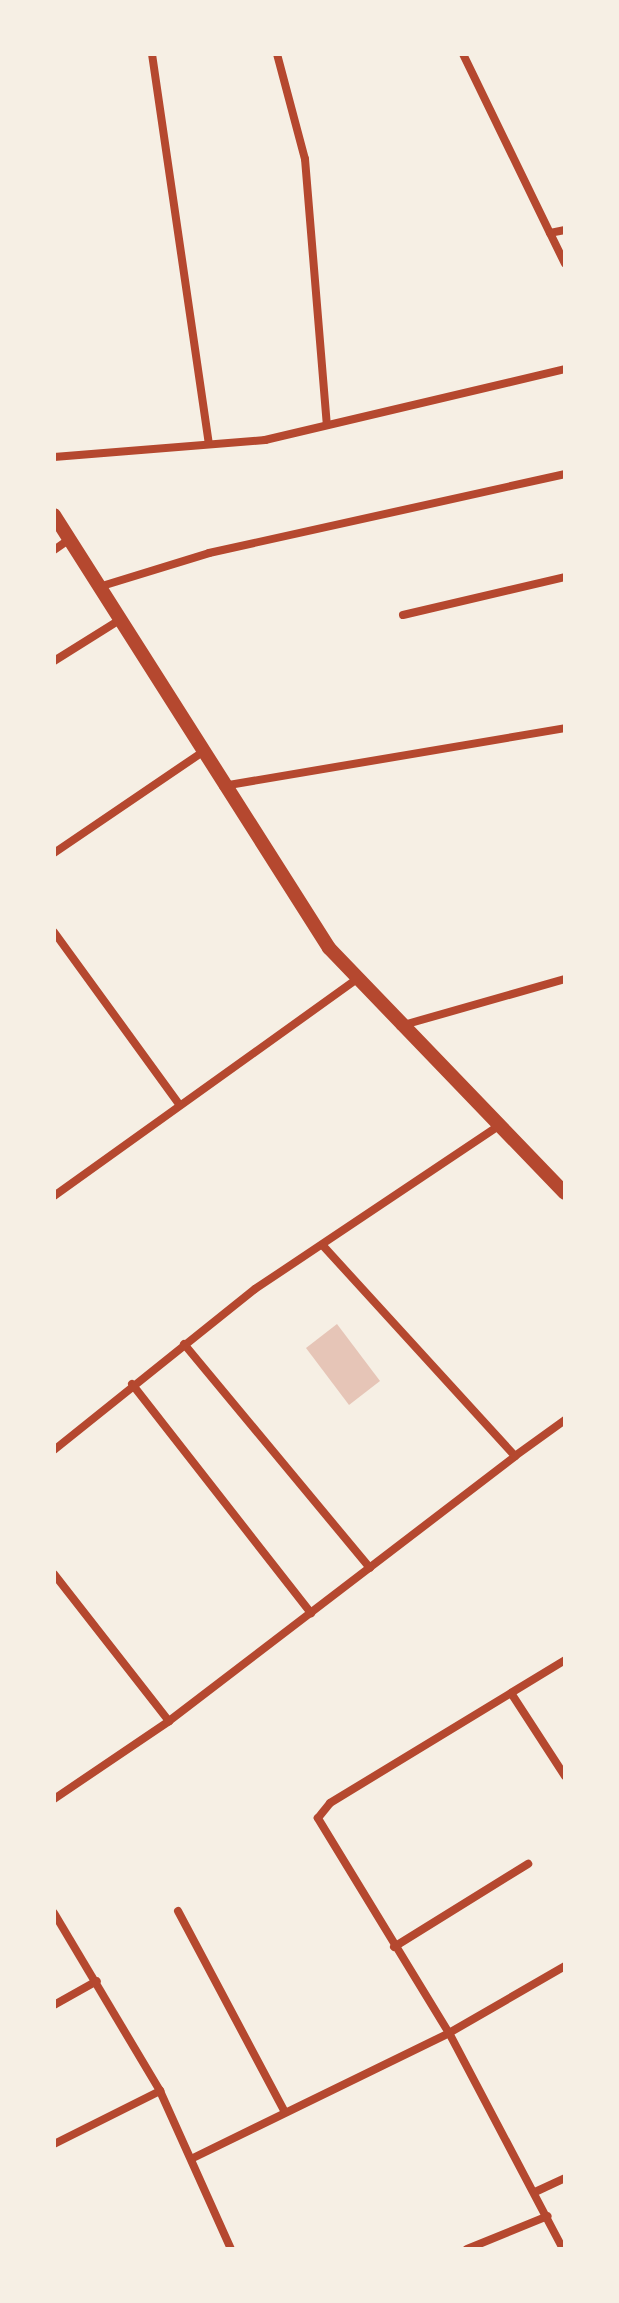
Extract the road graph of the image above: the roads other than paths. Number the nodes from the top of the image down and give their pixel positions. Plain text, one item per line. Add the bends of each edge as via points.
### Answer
1 (152, 54) edge
2 (277, 54) edge
3 (463, 54) edge
4 (565, 230) edge
5 (550, 233) junction
6 (565, 264) edge
7 (565, 369) edge
8 (327, 425) junction
9 (209, 443) junction
10 (54, 457) edge
11 (565, 474) edge
12 (54, 515) edge
13 (71, 539) junction
14 (54, 550) edge
15 (565, 577) edge
16 (102, 586) junction
17 (403, 615) dead end
18 (121, 618) junction
19 (54, 661) edge
20 (565, 728) edge
21 (201, 753) junction
22 (223, 787) junction
23 (54, 853) edge
24 (54, 932) edge
25 (357, 979) junction
26 (565, 979) edge
27 (399, 1026) junction
28 (179, 1104) junction
29 (497, 1127) junction
30 (565, 1193) edge
31 (54, 1196) edge
32 (324, 1247) junction
33 (184, 1344) junction
34 (132, 1384) junction
35 (565, 1420) edge
36 (54, 1450) edge
37 (515, 1456) junction
38 (370, 1568) junction
39 (54, 1574) edge
40 (311, 1613) junction
41 (565, 1660) edge
42 (511, 1693) junction
43 (169, 1721) junction
44 (565, 1776) edge
45 (54, 1799) edge
46 (528, 1864) dead end
47 (178, 1911) dead end
48 (54, 1913) edge
49 (394, 1947) junction
50 (565, 1966) edge
51 (97, 1981) junction
52 (54, 2005) edge
53 (449, 2033) junction
54 (160, 2091) junction
55 (285, 2112) junction
56 (54, 2144) edge
57 (193, 2158) junction
58 (565, 2178) edge
59 (535, 2192) junction
60 (548, 2216) junction
61 (231, 2249) edge
62 (467, 2249) edge
63 (563, 2249) edge

1 - 9 street
2 - 8 street via 305,159
3 - 5 street
4 - 5 street
5 - 6 street
7 - 8 street
8 - 9 street
9 - 10 street
11 - 16 street via 209,553
12 - 13 street
13 - 14 street
13 - 16 street
15 - 17 street
16 - 18 street
18 - 19 street
18 - 21 street
20 - 22 street
21 - 22 street
21 - 23 street
22 - 25 street
24 - 28 street
25 - 27 street
25 - 28 street
26 - 27 street
27 - 29 street
28 - 31 street
29 - 30 street
29 - 32 street
32 - 33 street
32 - 37 street
33 - 34 street
33 - 38 street
34 - 36 street
34 - 40 street
35 - 37 street
37 - 38 street
38 - 40 street
39 - 43 street
40 - 43 street
41 - 42 street
42 - 44 street
42 - 49 street via 320,1813 322,1831
43 - 45 street
46 - 49 street
47 - 55 street
48 - 51 street
49 - 53 street
50 - 53 street
51 - 52 street
51 - 54 street
53 - 55 street
53 - 59 street
54 - 56 street
54 - 57 street
55 - 57 street
57 - 61 street
58 - 59 street
59 - 60 street
60 - 62 street
60 - 63 street

